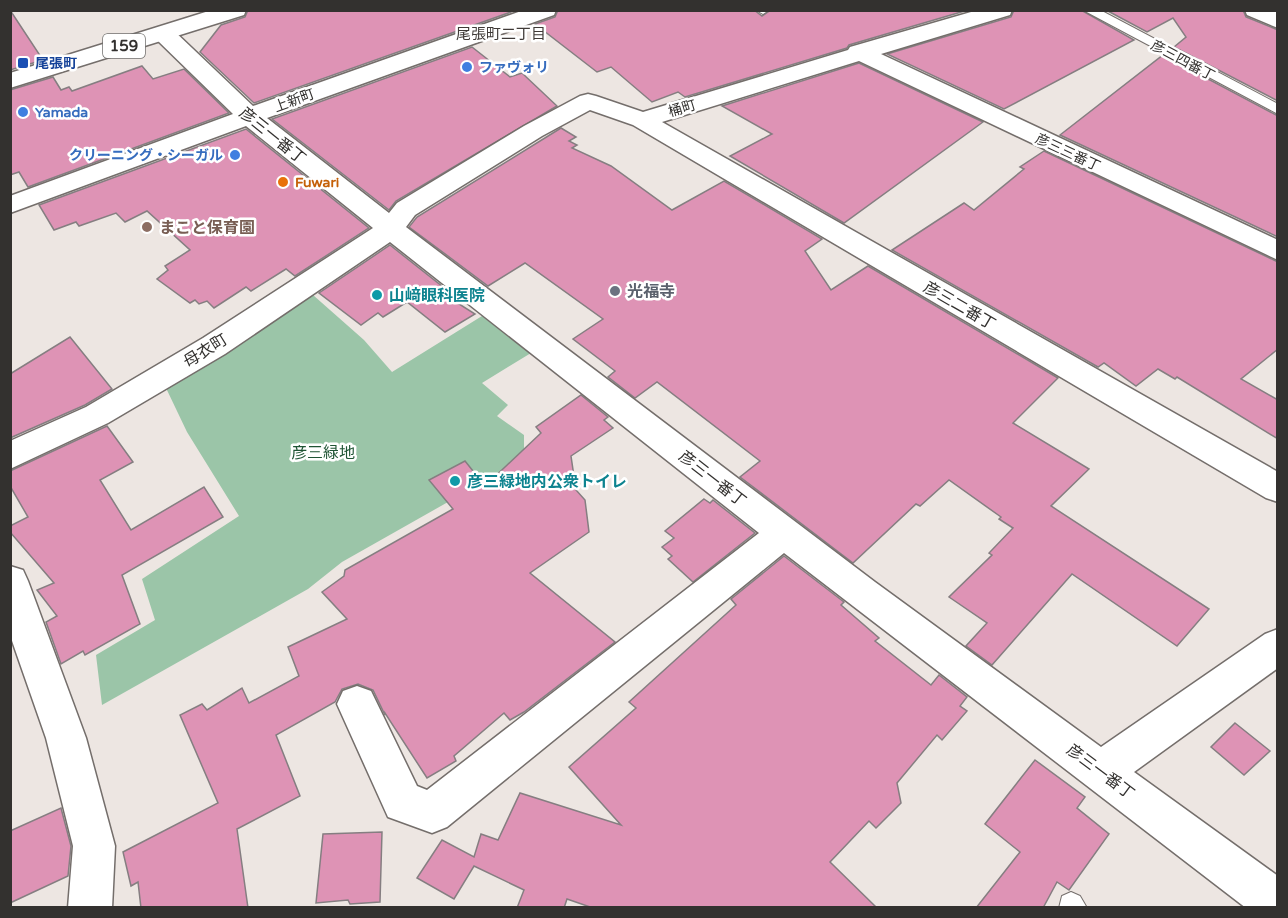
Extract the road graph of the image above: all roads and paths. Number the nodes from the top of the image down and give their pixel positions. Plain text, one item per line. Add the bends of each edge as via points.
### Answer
1 (236, 10) edge
2 (546, 10) edge
3 (1002, 10) edge
4 (1089, 10) edge
5 (1255, 10) edge
6 (1278, 22) edge
7 (164, 34) junction
8 (858, 52) junction
9 (10, 81) edge
10 (1278, 110) edge
11 (249, 116) junction
12 (642, 120) junction
13 (10, 205) edge
14 (391, 229) junction
15 (1278, 251) edge
16 (10, 456) edge
17 (1278, 489) edge
18 (784, 533) junction
19 (10, 581) edge
20 (1278, 646) edge
21 (357, 704) dead end
22 (1101, 771) junction
23 (1278, 904) edge
24 (90, 908) edge

1 - 7 main road, 159
2 - 11 main road, 上新町
3 - 8 main road, 桶町
4 - 10 lane, 彦三四番丁
5 - 6 main road
7 - 9 main road, 159
7 - 11 main road, 彦三一番丁
8 - 12 main road, 桶町
8 - 15 main road, 彦三三番丁
11 - 13 main road, 上新町
11 - 14 main road, 彦三一番丁
12 - 14 main road via 588,101 406,209
12 - 17 main road, 彦三二番丁
14 - 16 main road, 母衣町 via 214,346 97,415
14 - 18 main road, 彦三一番丁
18 - 21 main road via 432,812 403,802
18 - 22 main road, 彦三一番丁
19 - 24 main road via 66,738 94,846
20 - 22 main road
22 - 23 main road, 彦三一番丁

